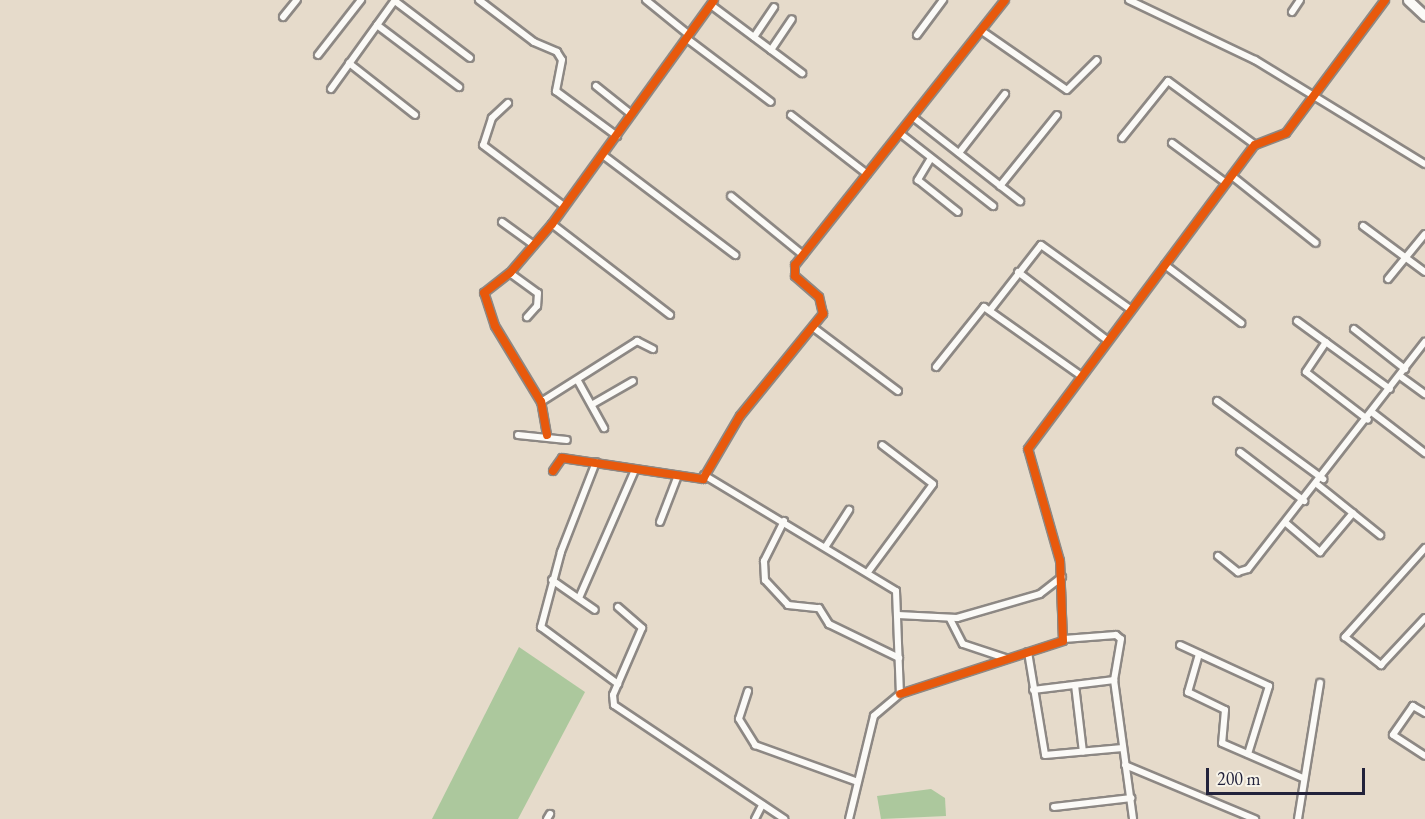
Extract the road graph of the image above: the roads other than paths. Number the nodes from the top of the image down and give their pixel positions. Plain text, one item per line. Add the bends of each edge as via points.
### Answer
1 (297, 0) edge
2 (361, 0) edge
3 (395, 0) edge
4 (479, 0) edge
5 (646, 0) edge
6 (943, 0) edge
7 (1005, 0) edge
8 (1129, 0) edge
9 (1300, 0) edge
10 (1384, 0) edge
11 (1408, 0) edge
12 (713, 2) edge
13 (774, 7) dead end
14 (1292, 12) dead end
15 (1425, 16) edge
16 (283, 17) dead end
17 (792, 20) dead end
18 (377, 25) junction
19 (982, 31) junction
20 (917, 35) dead end
21 (687, 36) junction
22 (754, 37) junction
23 (771, 50) junction
24 (318, 55) dead end
25 (470, 58) dead end
26 (1097, 60) dead end
27 (349, 63) junction
28 (802, 73) dead end
29 (596, 86) dead end
30 (459, 87) dead end
31 (331, 89) dead end
32 (1315, 93) junction
33 (1005, 94) dead end
34 (771, 102) dead end
35 (508, 103) dead end
36 (632, 114) junction
37 (415, 115) dead end
38 (791, 115) dead end
39 (1057, 115) dead end
40 (914, 118) junction
41 (901, 134) junction
42 (616, 136) junction
43 (1122, 138) dead end
44 (1172, 143) dead end
45 (1255, 145) junction
46 (959, 153) junction
47 (603, 155) junction
48 (931, 158) junction
49 (1425, 164) edge
50 (867, 174) junction
51 (1232, 176) junction
52 (1226, 183) junction
53 (1000, 186) junction
54 (731, 196) dead end
55 (1020, 201) dead end
56 (993, 206) dead end
57 (564, 207) junction
58 (958, 212) dead end
59 (502, 222) dead end
60 (552, 224) junction
61 (1363, 226) dead end
62 (1425, 234) edge
63 (1316, 243) dead end
64 (534, 245) junction
65 (735, 255) dead end
66 (803, 255) junction
67 (1405, 258) junction
68 (1164, 265) junction
69 (1018, 272) junction
70 (1425, 272) edge
71 (510, 273) junction
72 (1388, 279) dead end
73 (991, 309) junction
74 (1130, 309) junction
75 (670, 315) dead end
76 (527, 317) dead end
77 (1297, 321) dead end
78 (1241, 323) dead end
79 (814, 327) junction
80 (1354, 329) dead end
81 (1107, 340) junction
82 (1326, 342) junction
83 (1425, 342) edge
84 (653, 349) dead end
85 (936, 367) dead end
86 (1405, 369) junction
87 (1080, 375) junction
88 (1400, 376) junction
89 (578, 381) junction
90 (633, 381) dead end
91 (1390, 389) junction
92 (898, 391) dead end
93 (1425, 394) edge
94 (1217, 401) dead end
95 (541, 402) junction
96 (593, 404) junction
97 (1373, 413) junction
98 (1368, 420) junction
99 (604, 428) dead end
100 (518, 435) dead end
101 (547, 435) junction
102 (567, 440) dead end
103 (882, 446) dead end
104 (1240, 452) dead end
105 (1425, 453) edge
106 (596, 462) junction
107 (635, 470) junction
108 (553, 471) dead end
109 (704, 475) junction
110 (677, 478) junction
111 (1323, 479) junction
112 (1318, 485) junction
113 (1304, 501) junction
114 (849, 510) dead end
115 (1353, 513) junction
116 (784, 521) junction
117 (660, 522) dead end
118 (1286, 524) junction
119 (1380, 535) dead end
120 (826, 546) junction
121 (1425, 548) edge
122 (1218, 556) dead end
123 (868, 572) junction
124 (1062, 577) junction
125 (552, 580) junction
126 (579, 598) junction
127 (618, 607) dead end
128 (595, 610) dead end
129 (898, 615) junction
130 (1425, 618) edge
131 (950, 619) junction
132 (1064, 639) junction
133 (1180, 645) dead end
134 (1028, 652) junction
135 (1199, 654) junction
136 (899, 658) junction
137 (1005, 658) junction
138 (1114, 680) junction
139 (1320, 683) dead end
140 (618, 684) junction
141 (1075, 685) junction
142 (1033, 690) junction
143 (748, 691) dead end
144 (900, 694) junction
145 (1425, 713) edge
146 (1123, 748) junction
147 (1083, 752) junction
148 (1248, 754) junction
149 (1425, 756) edge
150 (1125, 765) junction
151 (1303, 778) junction
152 (858, 782) junction
153 (1131, 798) junction
154 (762, 805) junction
155 (1054, 807) dead end
156 (1242, 816) edge
157 (755, 819) edge
158 (784, 819) edge
159 (849, 819) edge
160 (1133, 819) edge
161 (1254, 819) edge
162 (1298, 819) edge

1 - 16 street
2 - 24 street
3 - 18 street
3 - 25 street
4 - 42 street via 534,42 557,52 562,60 556,91
5 - 21 street
6 - 20 street
7 - 19 street
8 - 32 street
9 - 14 street
10 - 32 street
11 - 15 main road
12 - 21 street
12 - 22 street
13 - 22 street
17 - 23 street
18 - 27 street
18 - 30 street
19 - 26 street via 1067,90
19 - 40 street
21 - 34 street
21 - 36 street
22 - 23 street
23 - 28 street
27 - 31 street
27 - 37 street
29 - 36 street
32 - 45 street via 1285,134
32 - 49 street
33 - 46 street
35 - 57 street via 492,118 483,145
36 - 42 street
38 - 50 street
39 - 53 street
40 - 41 street
40 - 46 street
41 - 48 street
41 - 50 street
42 - 47 street
43 - 45 street via 1168,81
44 - 52 street
45 - 51 street
46 - 53 street
47 - 57 street
47 - 65 street
48 - 56 street
48 - 58 street via 918,180
50 - 66 street
51 - 52 street
51 - 63 street
52 - 68 street
53 - 55 street
54 - 66 street
57 - 60 street
59 - 64 street
60 - 64 street
60 - 75 street
61 - 67 street
62 - 67 street
64 - 71 street
66 - 79 street via 794,273 819,297 823,310
67 - 70 street
67 - 72 street
68 - 74 street
68 - 78 street
69 - 73 street
69 - 74 street via 1044,245
69 - 81 street
71 - 76 street via 538,293 537,306
71 - 95 street via 484,298
73 - 85 street via 981,308
73 - 87 street
74 - 81 street
77 - 82 street
79 - 92 street
79 - 109 street via 740,416
80 - 86 street
81 - 87 street
82 - 91 street
82 - 98 street via 1306,372
83 - 86 street
84 - 89 street via 637,341
86 - 88 street
87 - 124 street via 1028,453
88 - 91 street
88 - 93 street
89 - 95 street
89 - 96 street
90 - 96 street
91 - 97 street
94 - 111 street
95 - 101 street
96 - 99 street
97 - 98 street
97 - 105 street
98 - 111 street
100 - 101 street
101 - 102 street
103 - 123 street via 933,484
104 - 113 street
106 - 107 street
106 - 108 street via 561,458
106 - 125 street
107 - 110 street
107 - 126 street
109 - 110 street via 698,481
109 - 116 street
110 - 117 street
111 - 112 street
112 - 113 street
112 - 115 street
113 - 118 street
114 - 120 street
115 - 118 street via 1320,552
115 - 119 street
116 - 120 street
116 - 136 street via 764,561 765,580 788,605 819,608 829,624
118 - 122 street via 1245,572
120 - 123 street
121 - 130 street via 1345,637 1379,666
123 - 129 street via 896,589
124 - 131 street via 1040,594
124 - 132 street
125 - 126 street
125 - 140 street via 541,629
126 - 128 street
127 - 140 street via 642,628
129 - 131 street
129 - 136 street
131 - 137 street via 963,644
132 - 134 street
132 - 138 street via 1118,636
133 - 135 street
134 - 137 street
134 - 142 street
135 - 148 street via 1189,694 1225,710 1220,741
135 - 148 street via 1269,686
136 - 144 street
137 - 144 street
138 - 141 street
138 - 146 street
139 - 151 street
140 - 154 street via 614,705
141 - 142 street
141 - 147 street
142 - 147 street via 1044,754
143 - 152 street via 739,719 755,745
144 - 152 street via 876,713
145 - 149 street via 1413,706 1393,735
146 - 147 street
146 - 150 street
148 - 151 street
150 - 153 street
150 - 156 street
151 - 162 street
152 - 159 street
153 - 155 street
153 - 160 street
154 - 157 street
154 - 158 street
156 - 161 street

